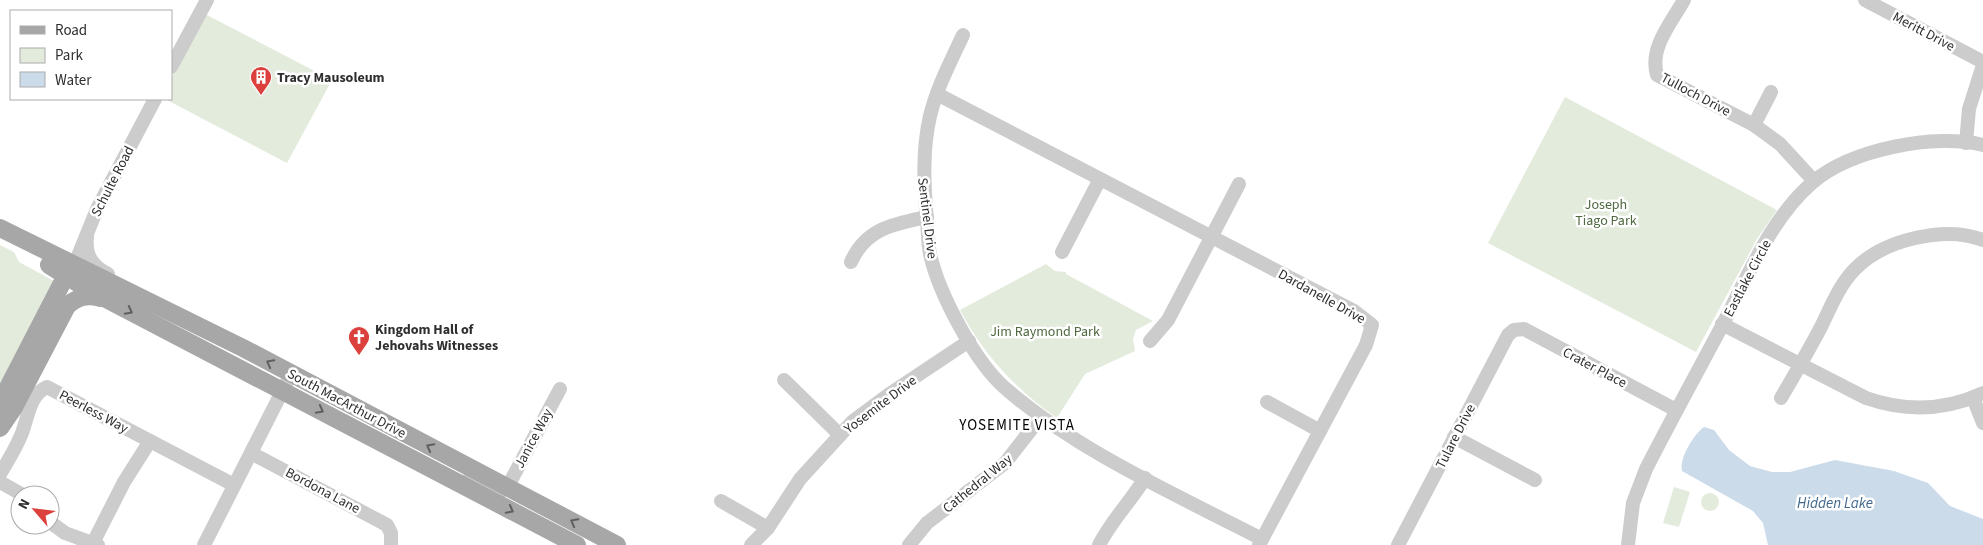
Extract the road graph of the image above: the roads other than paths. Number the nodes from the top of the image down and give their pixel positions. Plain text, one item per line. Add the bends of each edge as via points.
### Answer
1 (207, 0) edge
2 (1684, 0) edge
3 (1865, 0) edge
4 (963, 35) dead end
5 (1983, 64) edge
6 (172, 65) edge
7 (1772, 92) dead end
8 (937, 94) junction
9 (154, 100) edge
10 (1754, 125) junction
11 (1966, 143) junction
12 (1983, 145) edge
13 (1100, 179) junction
14 (1814, 181) junction
15 (1239, 184) dead end
16 (927, 217) junction
17 (0, 228) edge
18 (87, 232) junction
19 (1211, 237) junction
20 (0, 239) edge
21 (1983, 240) edge
22 (1062, 252) dead end
23 (850, 262) dead end
24 (71, 273) junction
25 (108, 300) junction
26 (156, 307) junction
27 (1722, 324) junction
28 (1514, 330) joint
29 (969, 341) junction
30 (1150, 341) dead end
31 (1800, 365) junction
32 (291, 374) junction
33 (784, 380) dead end
34 (560, 389) dead end
35 (282, 390) junction
36 (1978, 395) edge
37 (1781, 398) dead end
38 (1268, 402) dead end
39 (0, 403) edge
40 (1676, 410) junction
41 (1041, 417) junction
42 (1983, 423) edge
43 (1, 426) edge
44 (1320, 430) junction
45 (840, 435) junction
46 (1454, 437) junction
47 (150, 441) junction
48 (251, 453) junction
49 (426, 466) junction
50 (0, 474) edge
51 (1145, 478) junction
52 (1535, 480) dead end
53 (234, 485) junction
54 (507, 488) junction
55 (721, 501) dead end
56 (768, 528) junction
57 (391, 539) edge
58 (68, 540) edge
59 (1260, 542) edge
60 (96, 544) edge
61 (204, 545) edge
62 (577, 545) edge
63 (617, 545) edge
64 (751, 545) edge
65 (764, 545) edge
66 (909, 545) edge
67 (1099, 545) edge
68 (1398, 545) edge
69 (1628, 545) edge

1 - 6 street
2 - 10 street, Tulloch Drive via 1656,50 1653,63 1657,75
3 - 5 street, Meritt Drive
4 - 8 street, Sentinel Drive
5 - 11 street via 1969,109
7 - 10 street
8 - 13 street
8 - 16 street, Sentinel Drive via 930,116 922,170
9 - 18 street, Schulte Road
10 - 14 street via 1780,144
11 - 12 street, Eastlake Circle
11 - 14 street, Eastlake Circle via 1934,141 1896,147 1856,158
13 - 19 street
13 - 22 street
14 - 27 street, Eastlake Circle via 1797,197 1770,236
15 - 19 street
16 - 23 street via 875,231
16 - 29 street, Sentinel Drive via 930,254 952,311
17 - 24 main road
18 - 24 street, Schulte Road
18 - 26 street via 88,253 96,268 142,292
19 - 30 street via 1168,320
19 - 44 street, Dardanelle Drive via 1354,311 1372,325 1366,345
20 - 24 main road
21 - 31 street via 1955,234 1925,235 1892,246 1855,269 1837,295
24 - 25 main road, South MacArthur Drive
24 - 26 main road, South MacArthur Drive
24 - 39 main road, Schulte Road
24 - 43 main road, Schulte Road
25 -> 35 main road, South MacArthur Drive
25 - 43 main road via 86,296 67,306
32 -> 26 main road, South MacArthur Drive
27 - 31 street
27 - 40 street, Eastlake Circle
28 - 40 street, Crater Place via 1524,329
28 - 46 street, Tulare Drive via 1508,334
29 - 41 street, Sentinel Drive via 1003,387
29 - 45 street, Yosemite Drive via 888,395
31 - 36 street via 1866,398 1894,406 1922,409 1951,405
31 - 37 street
32 - 35 street
54 -> 32 main road, South MacArthur Drive
33 - 45 street
34 - 54 street, Janice Way
35 - 48 street
35 -> 49 main road, South MacArthur Drive
36 - 42 street
38 - 44 street
40 - 69 street, Eastlake Circle via 1633,503
41 - 51 street, Sentinel Drive
41 - 66 street, Cathedral Way via 1005,463 927,523
44 - 59 street, Dardanelle Drive
45 - 56 street, Yosemite Drive via 800,479
46 - 52 street
46 - 68 street, Tulare Drive
47 - 50 street, Peerless Way via 47,387 41,390 31,406 22,432
47 - 53 street
47 - 60 street via 124,482
48 - 53 street
48 - 57 street, Bordona Lane via 372,516 386,525
49 - 54 street via 452,470 495,492
49 -> 62 main road, South MacArthur Drive
51 - 59 street, Sentinel Drive
51 - 67 street
53 - 61 street
63 -> 54 main road, South MacArthur Drive
55 - 56 street
56 - 64 street, Yosemite Drive
56 - 65 street, Yosemite Drive
58 - 60 street

